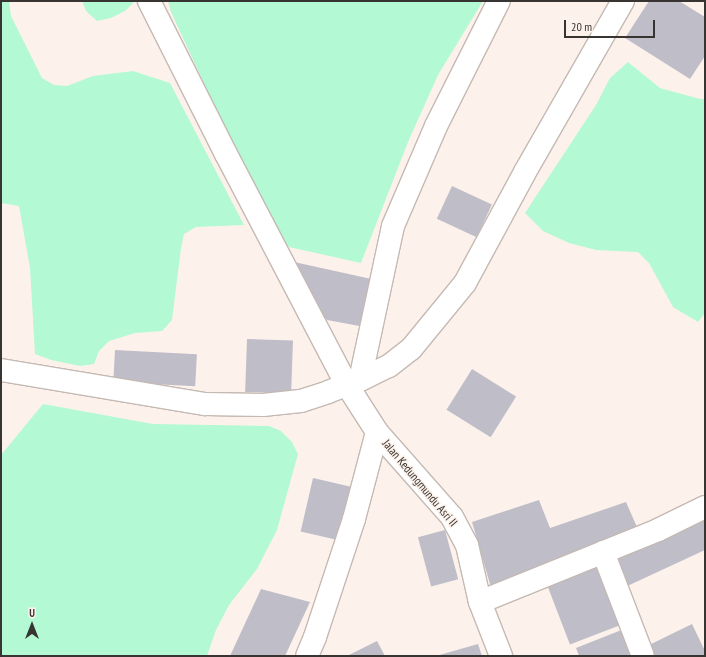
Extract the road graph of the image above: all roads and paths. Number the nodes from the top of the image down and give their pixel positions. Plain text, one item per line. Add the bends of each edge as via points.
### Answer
1 (149, 1) edge
2 (498, 1) edge
3 (623, 1) edge
4 (1, 370) edge
5 (354, 383) junction
6 (377, 432) junction
7 (705, 507) edge
8 (603, 552) junction
9 (480, 602) junction
10 (315, 650) edge
11 (501, 656) edge
12 (642, 656) edge

1 - 5 street, Jalan Kedungmundu Asri II via 226,154
2 - 5 street via 436,126 393,226
3 - 5 street via 465,283 403,357
4 - 5 street via 205,404 263,405 301,401
5 - 6 street, Jalan Kedungmundu Asri II
6 - 9 street, Jalan Kedungmundu Asri II via 452,517 467,545
6 - 10 street
7 - 8 street via 658,530
8 - 9 street
8 - 12 street
9 - 11 street, Jalan Kedungmundu Asri II

